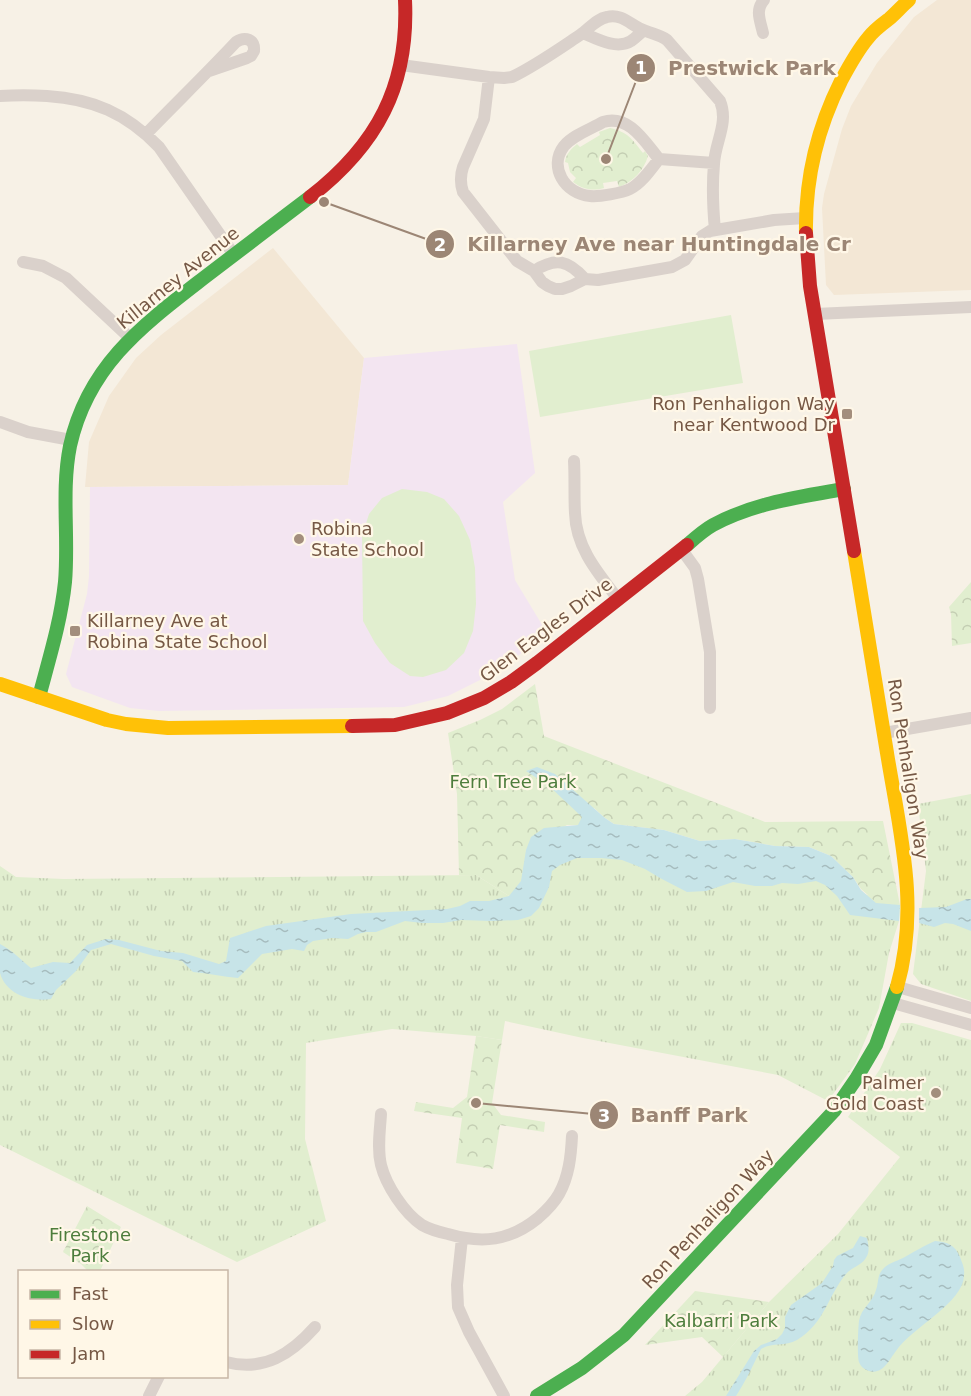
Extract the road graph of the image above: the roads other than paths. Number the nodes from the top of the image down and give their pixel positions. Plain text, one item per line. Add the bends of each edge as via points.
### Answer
1 (405, 0) edge
2 (764, 0) edge
3 (896, 0) edge
4 (909, 0) edge
5 (878, 26) junction
6 (643, 30) junction
7 (583, 33) junction
8 (763, 33) dead end
9 (401, 65) junction
10 (209, 71) dead end
11 (489, 77) junction
12 (0, 96) edge
13 (146, 134) junction
14 (659, 159) junction
15 (714, 163) junction
16 (805, 218) junction
17 (715, 230) junction
18 (234, 255) junction
19 (23, 262) dead end
20 (534, 271) junction
21 (585, 279) junction
22 (971, 307) edge
23 (815, 314) junction
24 (130, 338) junction
25 (0, 422) edge
26 (71, 440) junction
27 (574, 461) dead end
28 (844, 489) junction
29 (682, 550) junction
30 (618, 599) junction
31 (0, 684) edge
32 (39, 697) junction
33 (710, 708) dead end
34 (971, 718) edge
35 (884, 733) junction
36 (898, 987) junction
37 (893, 1003) junction
38 (971, 1008) edge
39 (971, 1025) edge
40 (381, 1114) dead end
41 (572, 1136) dead end
42 (462, 1238) junction
43 (315, 1327) dead end
44 (228, 1362) edge
45 (158, 1378) edge
46 (149, 1396) edge
47 (504, 1396) edge
48 (537, 1396) edge

1 - 9 street, Killarney Avenue
2 - 8 street via 758,12
3 - 5 street, Ron Penhaligon Way
4 - 5 street, Ron Penhaligon Way
5 - 16 street, Ron Penhaligon Way via 828,107 811,162
6 - 7 street via 630,42 618,45
6 - 7 street via 612,16
6 - 15 street via 667,40 720,101 724,116
7 - 11 street via 512,77
9 - 11 street
9 - 18 street, Killarney Avenue via 380,119 349,163
10 - 13 street
11 - 20 street via 484,118 463,167 461,186 517,261
12 - 13 street via 33,95 86,102 115,112
13 - 18 street
14 - 14 street via 633,128 609,120 569,141 560,153 558,166 569,188 597,196 629,190
14 - 15 street
15 - 17 street
16 - 17 street
16 - 23 street, Ron Penhaligon Way via 806,258
17 - 21 street via 705,233 685,260 672,267
18 - 24 street, Killarney Avenue
19 - 24 street via 43,266 66,278
20 - 21 street via 561,262
20 - 21 street via 542,282 555,289
22 - 23 street
23 - 28 street, Ron Penhaligon Way
24 - 26 street, Killarney Avenue via 94,383
25 - 26 street
26 - 32 street, Killarney Avenue via 65,583
27 - 30 street via 580,541 588,560
28 - 29 street, Glen Eagles Drive via 780,500 741,512 711,526
28 - 35 street, Ron Penhaligon Way
29 - 30 street, Glen Eagles Drive
29 - 33 street via 698,579 710,652
30 - 32 street, Glen Eagles Drive via 537,663 486,697 444,714 403,723 144,727 107,720
31 - 32 street, Glen Eagles Drive
34 - 35 street
35 - 36 street, Ron Penhaligon Way via 909,897
36 - 37 street, Ron Penhaligon Way
36 - 38 street
37 - 39 street
37 - 48 street, Ron Penhaligon Way via 877,1043 834,1112 624,1335 562,1383
40 - 42 street via 381,1163 397,1199 422,1225
41 - 42 street via 566,1180 547,1210 514,1233 496,1239
42 - 47 street via 458,1307
43 - 44 street via 302,1343 282,1356 259,1364
45 - 46 street

